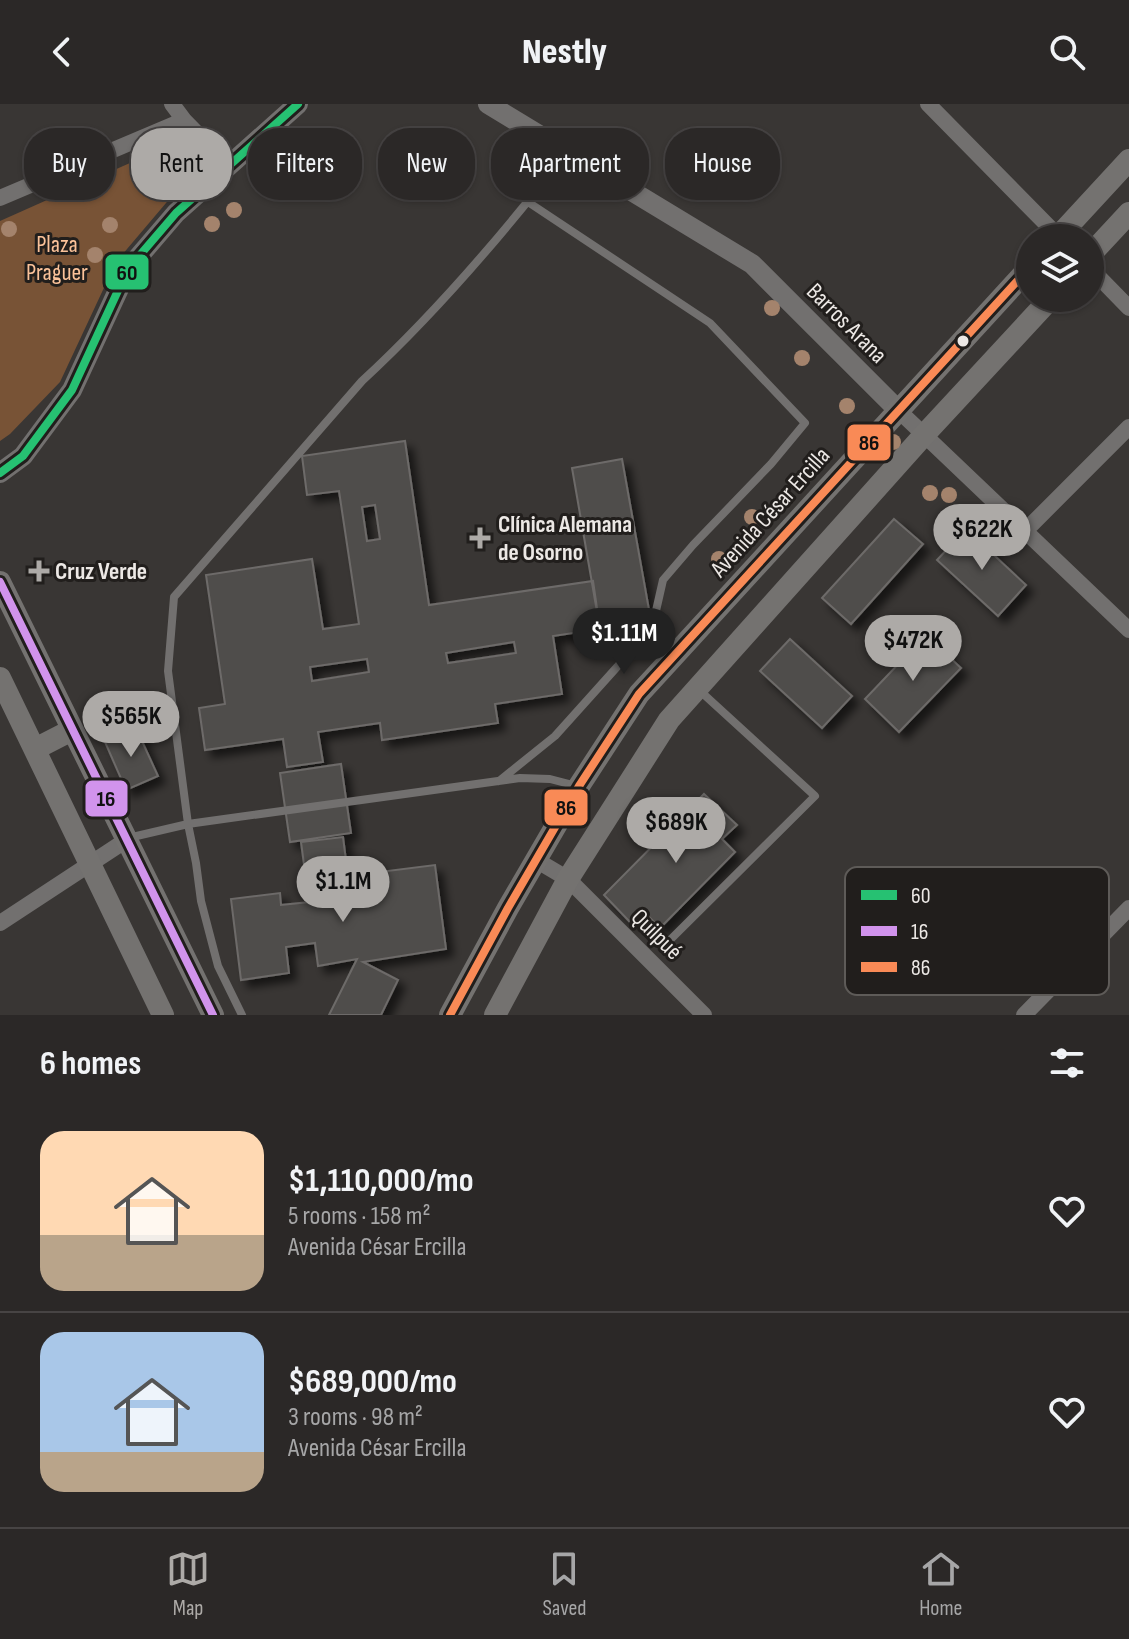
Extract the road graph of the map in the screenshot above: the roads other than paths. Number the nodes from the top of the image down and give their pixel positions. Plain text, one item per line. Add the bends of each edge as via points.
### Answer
1 (172, 104) edge
2 (298, 104) edge
3 (488, 104) edge
4 (928, 104) edge
5 (184, 120) junction
6 (192, 128) edge
7 (528, 128) edge
8 (1129, 160) edge
9 (232, 162) edge
10 (0, 198) edge
11 (190, 200) edge
12 (646, 200) edge
13 (528, 202) joint
14 (1129, 213) edge
15 (1045, 224) edge
16 (1070, 224) edge
17 (1104, 240) edge
18 (1016, 282) edge
19 (1104, 282) edge
20 (1129, 308) edge
21 (1038, 312) edge
22 (898, 410) junction
23 (1129, 427) edge
24 (924, 435) junction
25 (0, 473) edge
26 (1025, 531) junction
27 (0, 582) edge
28 (1129, 630) edge
29 (0, 678) edge
30 (696, 688) junction
31 (72, 730) junction
32 (35, 749) junction
33 (499, 781) junction
34 (579, 786) junction
35 (188, 824) junction
36 (128, 839) junction
37 (536, 860) junction
38 (91, 863) junction
39 (568, 879) junction
40 (1129, 908) edge
41 (0, 923) edge
42 (1109, 928) edge
43 (669, 941) dead end
44 (1044, 995) edge
45 (163, 1015) edge
46 (213, 1015) edge
47 (242, 1015) edge
48 (450, 1015) edge
49 (495, 1015) edge
50 (704, 1015) edge
51 (1024, 1015) edge

1 - 5 street
2 - 9 street
3 - 7 street, Barros Arana
4 - 15 street
5 - 6 street
5 - 10 street
8 - 16 main road
11 - 25 street via 128,269 72,390 23,456
12 - 22 street, Barros Arana via 752,264
13 - 33 lane via 710,323 805,423 663,580 653,624 617,667 555,736
13 - 35 lane via 362,381 174,597 168,671
14 - 17 main road
18 - 22 main road, Avenida César Ercilla
19 - 20 street
21 - 24 main road
22 - 24 street, Barros Arana
22 - 34 main road, Avenida César Ercilla via 639,694
23 - 26 street
24 - 26 street, Barros Arana
24 - 30 main road
26 - 28 street, Barros Arana
27 - 31 main road
29 - 32 main road
30 - 39 main road via 669,720
30 - 43 lane via 815,796
31 - 32 main road
31 - 36 main road
32 - 38 main road
33 - 34 lane via 550,779
33 - 35 lane
34 - 37 main road, Avenida César Ercilla
35 - 36 lane
35 - 47 lane via 218,966
36 - 38 street
36 - 46 main road
37 - 39 street, Quilpué
37 - 48 main road, Avenida César Ercilla
38 - 41 street
38 - 45 main road
39 - 49 main road
39 - 50 street, Quilpué
40 - 42 street
44 - 51 street

